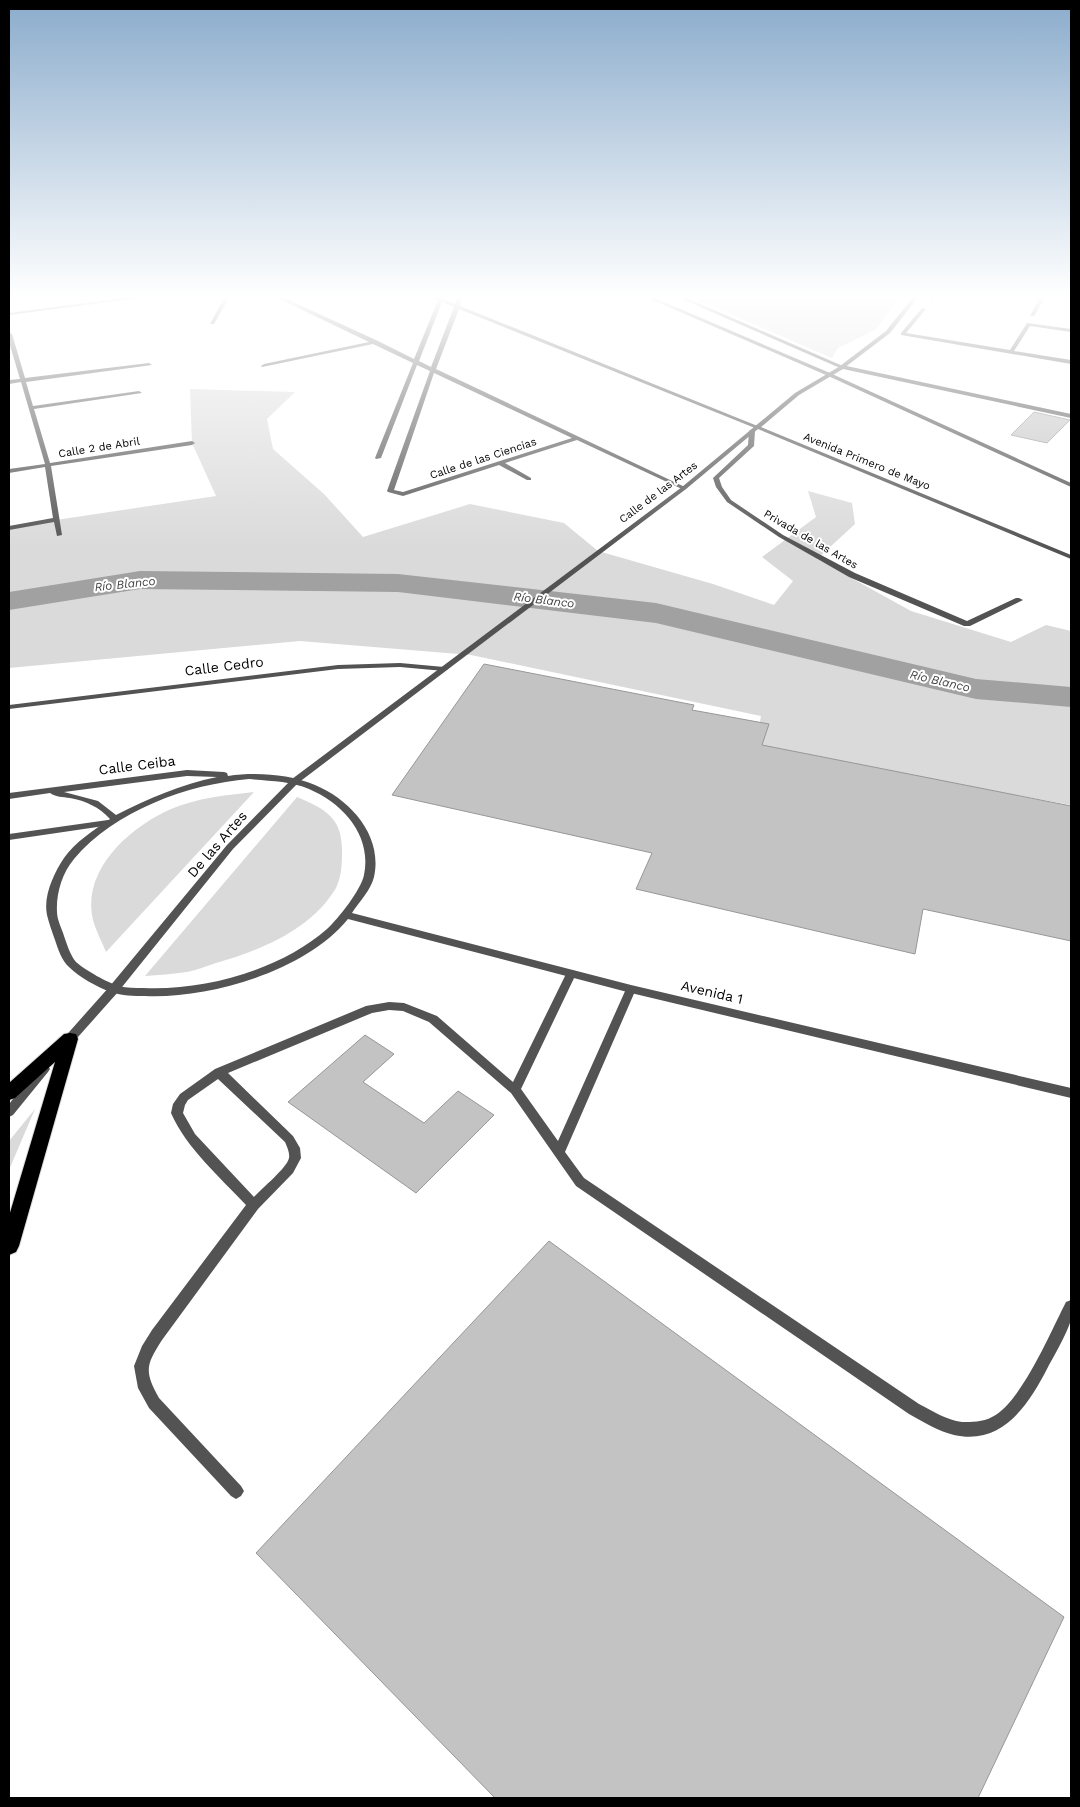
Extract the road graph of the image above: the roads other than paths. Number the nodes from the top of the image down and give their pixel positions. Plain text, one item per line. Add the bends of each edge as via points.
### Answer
1 (22, 380) edge
2 (412, 380) edge
3 (427, 380) edge
4 (457, 380) edge
5 (637, 380) edge
6 (818, 380) edge
7 (842, 380) edge
8 (904, 380) edge
9 (139, 393) dead end
10 (31, 408) junction
11 (1071, 416) edge
12 (755, 429) junction
13 (578, 438) junction
14 (192, 443) dead end
15 (378, 458) dead end
16 (499, 463) junction
17 (48, 465) junction
18 (9, 472) edge
19 (529, 479) dead end
20 (1071, 486) edge
21 (684, 488) junction
22 (56, 520) junction
23 (9, 528) edge
24 (58, 535) dead end
25 (1071, 557) edge
26 (1020, 600) dead end
27 (486, 636) joint
28 (444, 669) junction
29 (9, 706) edge
30 (237, 777) junction
31 (295, 781) junction
32 (41, 791) junction
33 (9, 796) edge
34 (111, 820) junction
35 (9, 837) edge
36 (346, 915) junction
37 (571, 974) junction
38 (114, 989) junction
39 (631, 989) junction
40 (70, 1039) junction
41 (218, 1072) junction
42 (515, 1090) junction
43 (9, 1093) edge
44 (1071, 1093) edge
45 (9, 1112) edge
46 (558, 1152) junction
47 (254, 1205) junction
48 (9, 1246) edge
49 (1071, 1306) edge
50 (236, 1491) dead end

1 - 10 street
2 - 15 street
3 - 16 street, Calle de las Ciencias via 390,489 403,494
4 - 13 street
5 - 12 street, Avenida Primero de Mayo
6 - 12 street, Calle de las Artes
7 - 20 street
8 - 11 street
9 - 10 street
10 - 17 street
12 - 21 street, Calle de las Artes
12 - 25 street, Avenida Primero de Mayo
12 - 26 street, Privada de las Artes via 751,446 716,478 729,502 781,536 852,575 967,624
13 - 16 street, Calle de las Ciencias
13 - 21 street
14 - 17 street, Calle 2 de Abril
16 - 19 street
17 - 18 street, Calle 2 de Abril
17 - 22 street
21 - 27 street, Calle de las Artes
22 - 23 street
22 - 24 street
27 - 28 street, De las Artes
28 - 29 street, Calle Cedro via 400,665 338,667
28 - 31 street, De las Artes
30 - 31 street
30 - 32 street, Calle Ceiba via 187,773
30 - 34 street via 183,789
31 - 36 street via 319,790 350,811 363,829 370,851 369,879
31 - 38 street, De las Artes via 230,847
32 - 33 street, Calle Ceiba
32 - 34 street, Calle Ceiba via 79,796 95,802 108,810
34 - 35 street
34 - 38 street via 81,844 61,869 51,899 54,929 72,964
36 - 37 street, Avenida 1
36 - 38 street via 326,936 293,957 242,978 199,990 158,994
37 - 39 street, Avenida 1
37 - 42 street
38 - 40 street, De las Artes
39 - 44 street, Avenida 1
39 - 46 street
40 - 43 highway
40 - 45 street, De las Artes
40 - 48 highway
41 - 42 street via 370,1009 389,1006 404,1007 433,1019
41 - 47 street via 281,1131 294,1148 295,1158 289,1169
41 - 47 street via 184,1097 177,1113 191,1137
42 - 46 street
46 - 49 street via 580,1182 914,1409 950,1427 979,1428 1002,1419 1013,1409
47 - 50 street via 157,1335 141,1366 143,1383 154,1403

